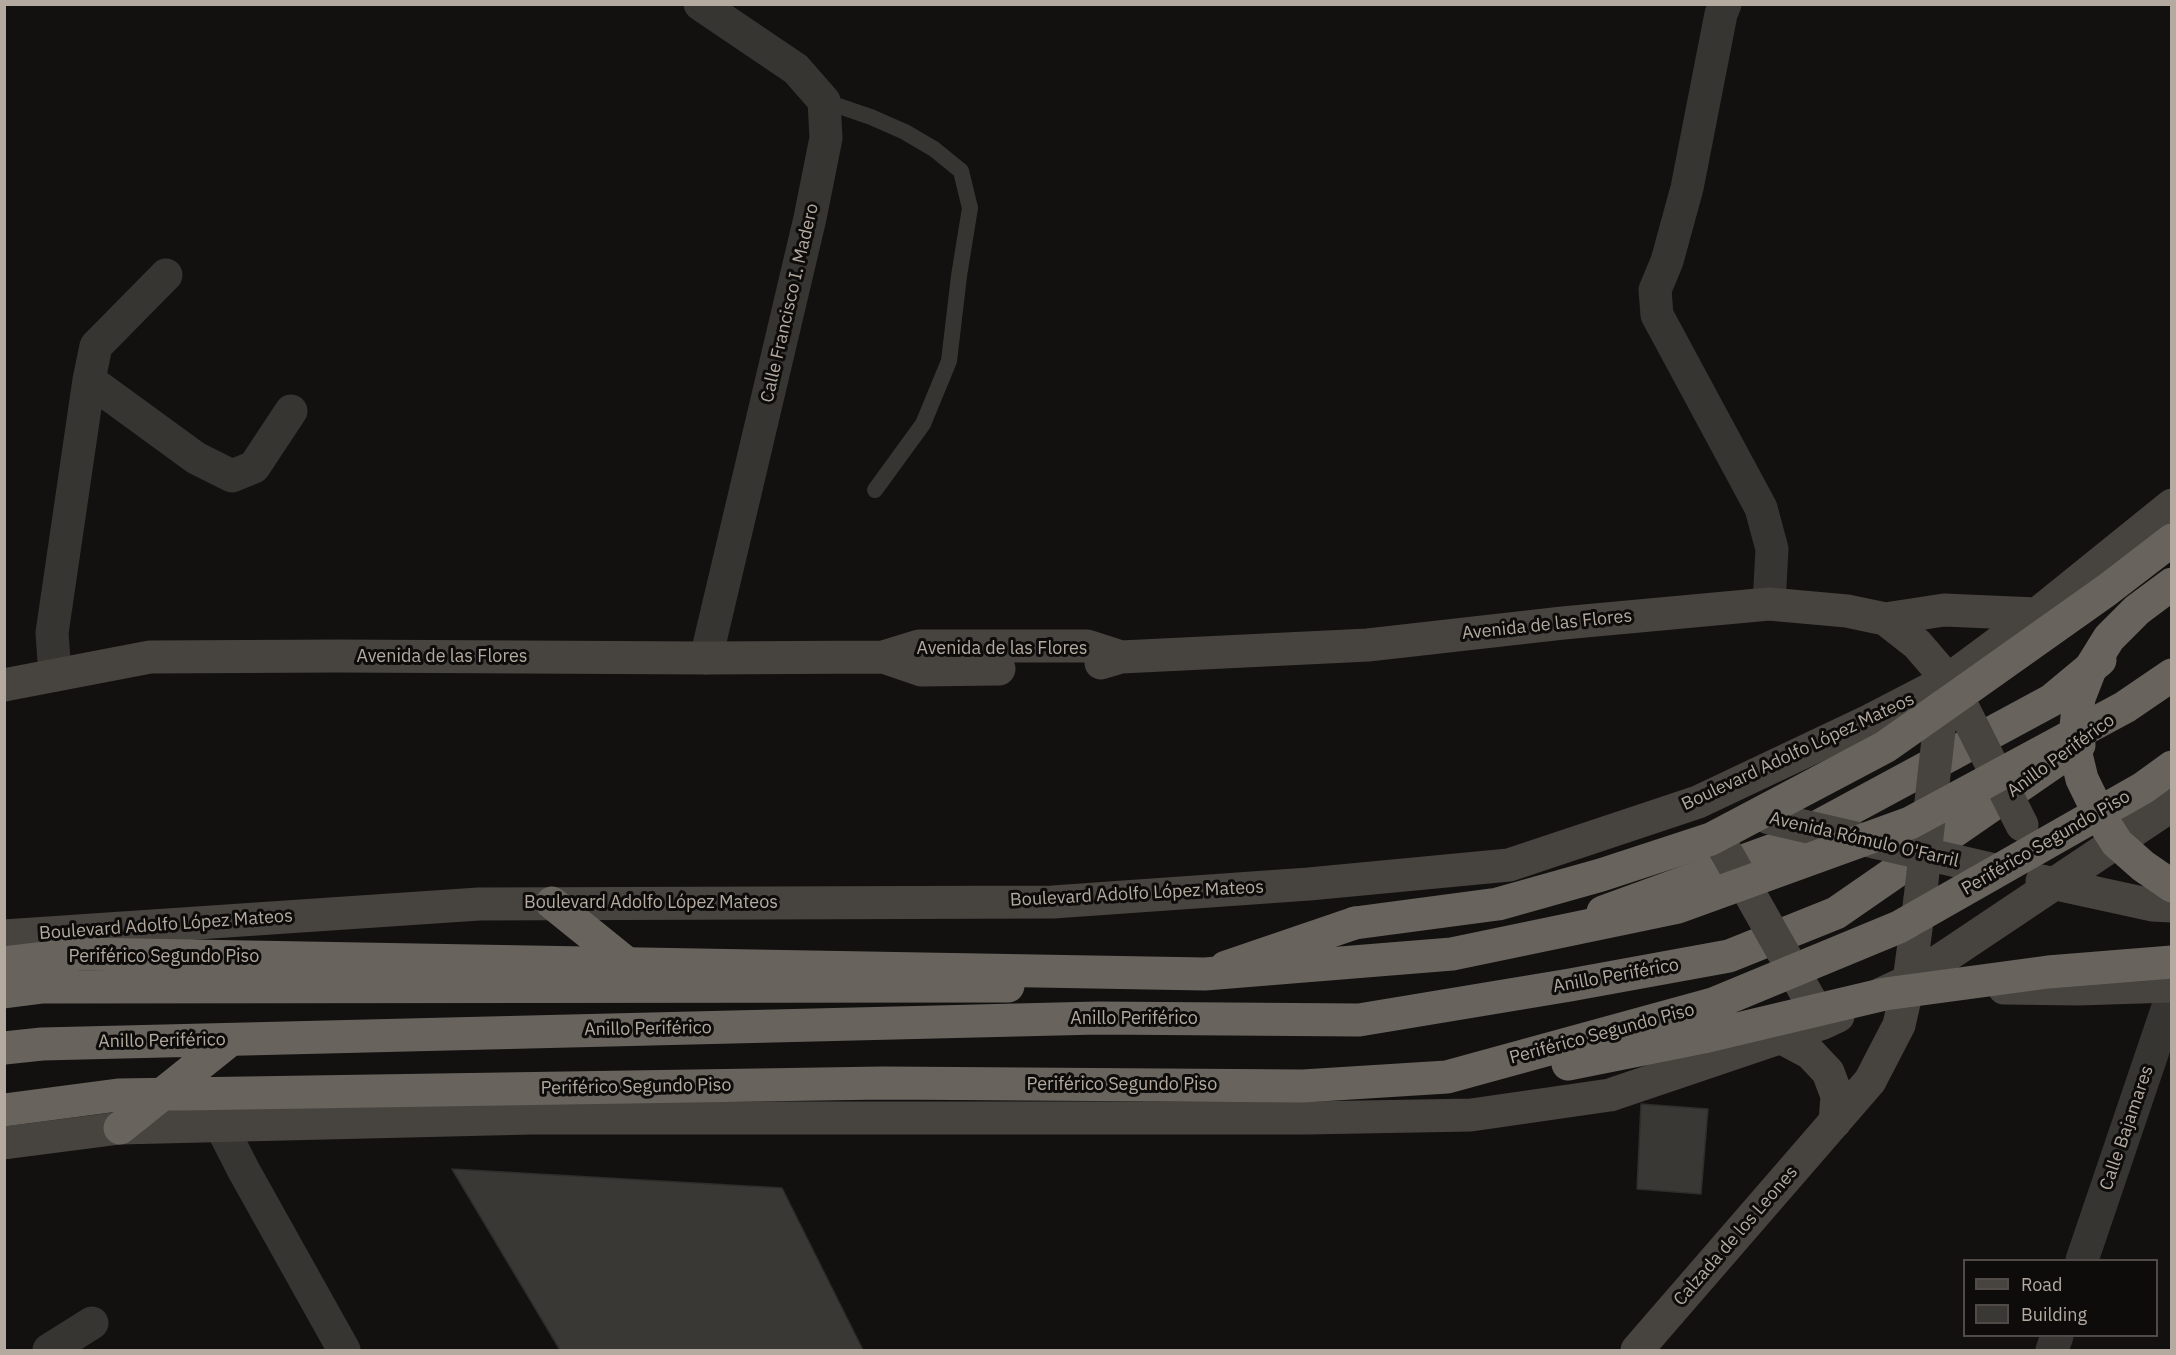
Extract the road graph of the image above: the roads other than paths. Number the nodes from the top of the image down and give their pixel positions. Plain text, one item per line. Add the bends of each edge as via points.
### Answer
1 (1725, 4) edge
2 (709, 7) edge
3 (824, 101) junction
4 (165, 275) dead end
5 (89, 380) junction
6 (291, 411) dead end
7 (876, 490) dead end
8 (2172, 506) edge
9 (2172, 540) edge
10 (2172, 584) edge
11 (2172, 602) edge
12 (1769, 604) junction
13 (2037, 614) junction
14 (1885, 620) junction
15 (705, 658) junction
16 (2172, 670) edge
17 (55, 675) junction
18 (2172, 675) edge
19 (4, 685) edge
20 (1949, 692) junction
21 (2172, 768) edge
22 (1698, 801) junction
23 (2172, 805) edge
24 (1924, 854) junction
25 (2053, 884) junction
26 (2172, 886) edge
27 (552, 903) junction
28 (2172, 906) edge
29 (4, 936) edge
30 (2172, 962) edge
31 (4, 963) edge
32 (1205, 974) junction
33 (1909, 981) junction
34 (656, 986) junction
35 (2172, 986) edge
36 (4, 992) edge
37 (2172, 995) edge
38 (1823, 1023) junction
39 (1780, 1037) junction
40 (230, 1040) junction
41 (4, 1048) edge
42 (1447, 1077) junction
43 (4, 1110) edge
44 (1835, 1122) junction
45 (221, 1126) junction
46 (120, 1128) junction
47 (4, 1143) edge
48 (2082, 1259) edge
49 (92, 1323) dead end
50 (49, 1350) edge
51 (344, 1350) edge
52 (1637, 1350) edge

1 - 12 street via 1687,188 1655,290 1657,315 1761,508 1772,549
2 - 3 street via 796,69
3 - 7 lane via 888,124 934,149 961,171 970,208 949,361 923,424
3 - 15 street, Calle Francisco I. Madero via 826,138 810,218
4 - 5 street via 96,346
5 - 6 street via 196,458 232,476 254,468
5 - 17 street via 52,633
8 - 13 main road, Boulevard Adolfo López Mateos
9 - 32 highway, bridge via 1885,747 1711,839 1498,904 1354,922
10 - 26 highway, bridge via 2137,610 2109,638 2091,667 2079,699 2074,747 2082,779 2117,843
11 - 34 highway, Anillo Periférico via 2052,700 1776,849 1539,936 1359,972 1091,986
12 - 14 main road, Avenida de las Flores via 1847,611
12 - 15 main road, Avenida de las Flores via 1563,622 1368,645 1121,657 1085,667 921,670 883,657
13 - 14 main road via 1944,610
13 - 20 main road, Boulevard Adolfo López Mateos
14 - 20 main road, Avenida de las Flores via 1917,644
15 - 17 main road, Avenida de las Flores via 150,657
16 - 40 highway, Anillo Periférico via 2090,737 1836,913 1729,956 1359,1020 1098,1018
17 - 19 main road, Avenida de las Flores
18 - 32 highway, Periférico Segundo Piso, bridge via 2125,707 1910,823 1678,907 1452,954
20 - 22 main road, Boulevard Adolfo López Mateos via 1869,721
20 - 24 main road, Calzada de los Leones, bridge
20 - 25 main road, Avenida de las Flores, bridge
21 - 42 highway, Periférico Segundo Piso, bridge via 1899,927 1713,1004
22 - 24 main road, Avenida Rómulo O'Farril, bridge
22 - 27 main road, Boulevard Adolfo López Mateos via 1509,865 1309,884 1053,902
22 - 38 main road, bridge
23 - 25 main road
24 - 25 main road, Avenida Rómulo O'Farril, bridge
24 - 33 main road, Calzada de los Leones, bridge
25 - 28 main road, Avenida Rómulo O'Farril
25 - 33 main road
27 - 29 main road, Boulevard Adolfo López Mateos via 479,904
27 - 34 highway
30 - 42 highway, bridge via 2048,972 1885,994 1573,1063
31 - 32 highway, Periférico Segundo Piso, bridge via 80,954
33 - 35 main road via 2042,989
33 - 38 main road
33 - 44 main road, Calzada de los Leones via 1899,1025 1870,1081
34 - 36 highway, Anillo Periférico via 43,987
37 - 48 street, Calle Bajamares
38 - 39 main road
39 - 44 main road via 1810,1053 1828,1072 1837,1096
39 - 45 main road via 1610,1095 1470,1115 532,1119
40 - 41 highway, Anillo Periférico
40 - 46 highway
42 - 43 highway, Periférico Segundo Piso, bridge via 1303,1086 884,1083 118,1095
44 - 52 main road, Calzada de los Leones
45 - 46 main road
45 - 51 street
46 - 47 main road
49 - 50 street

